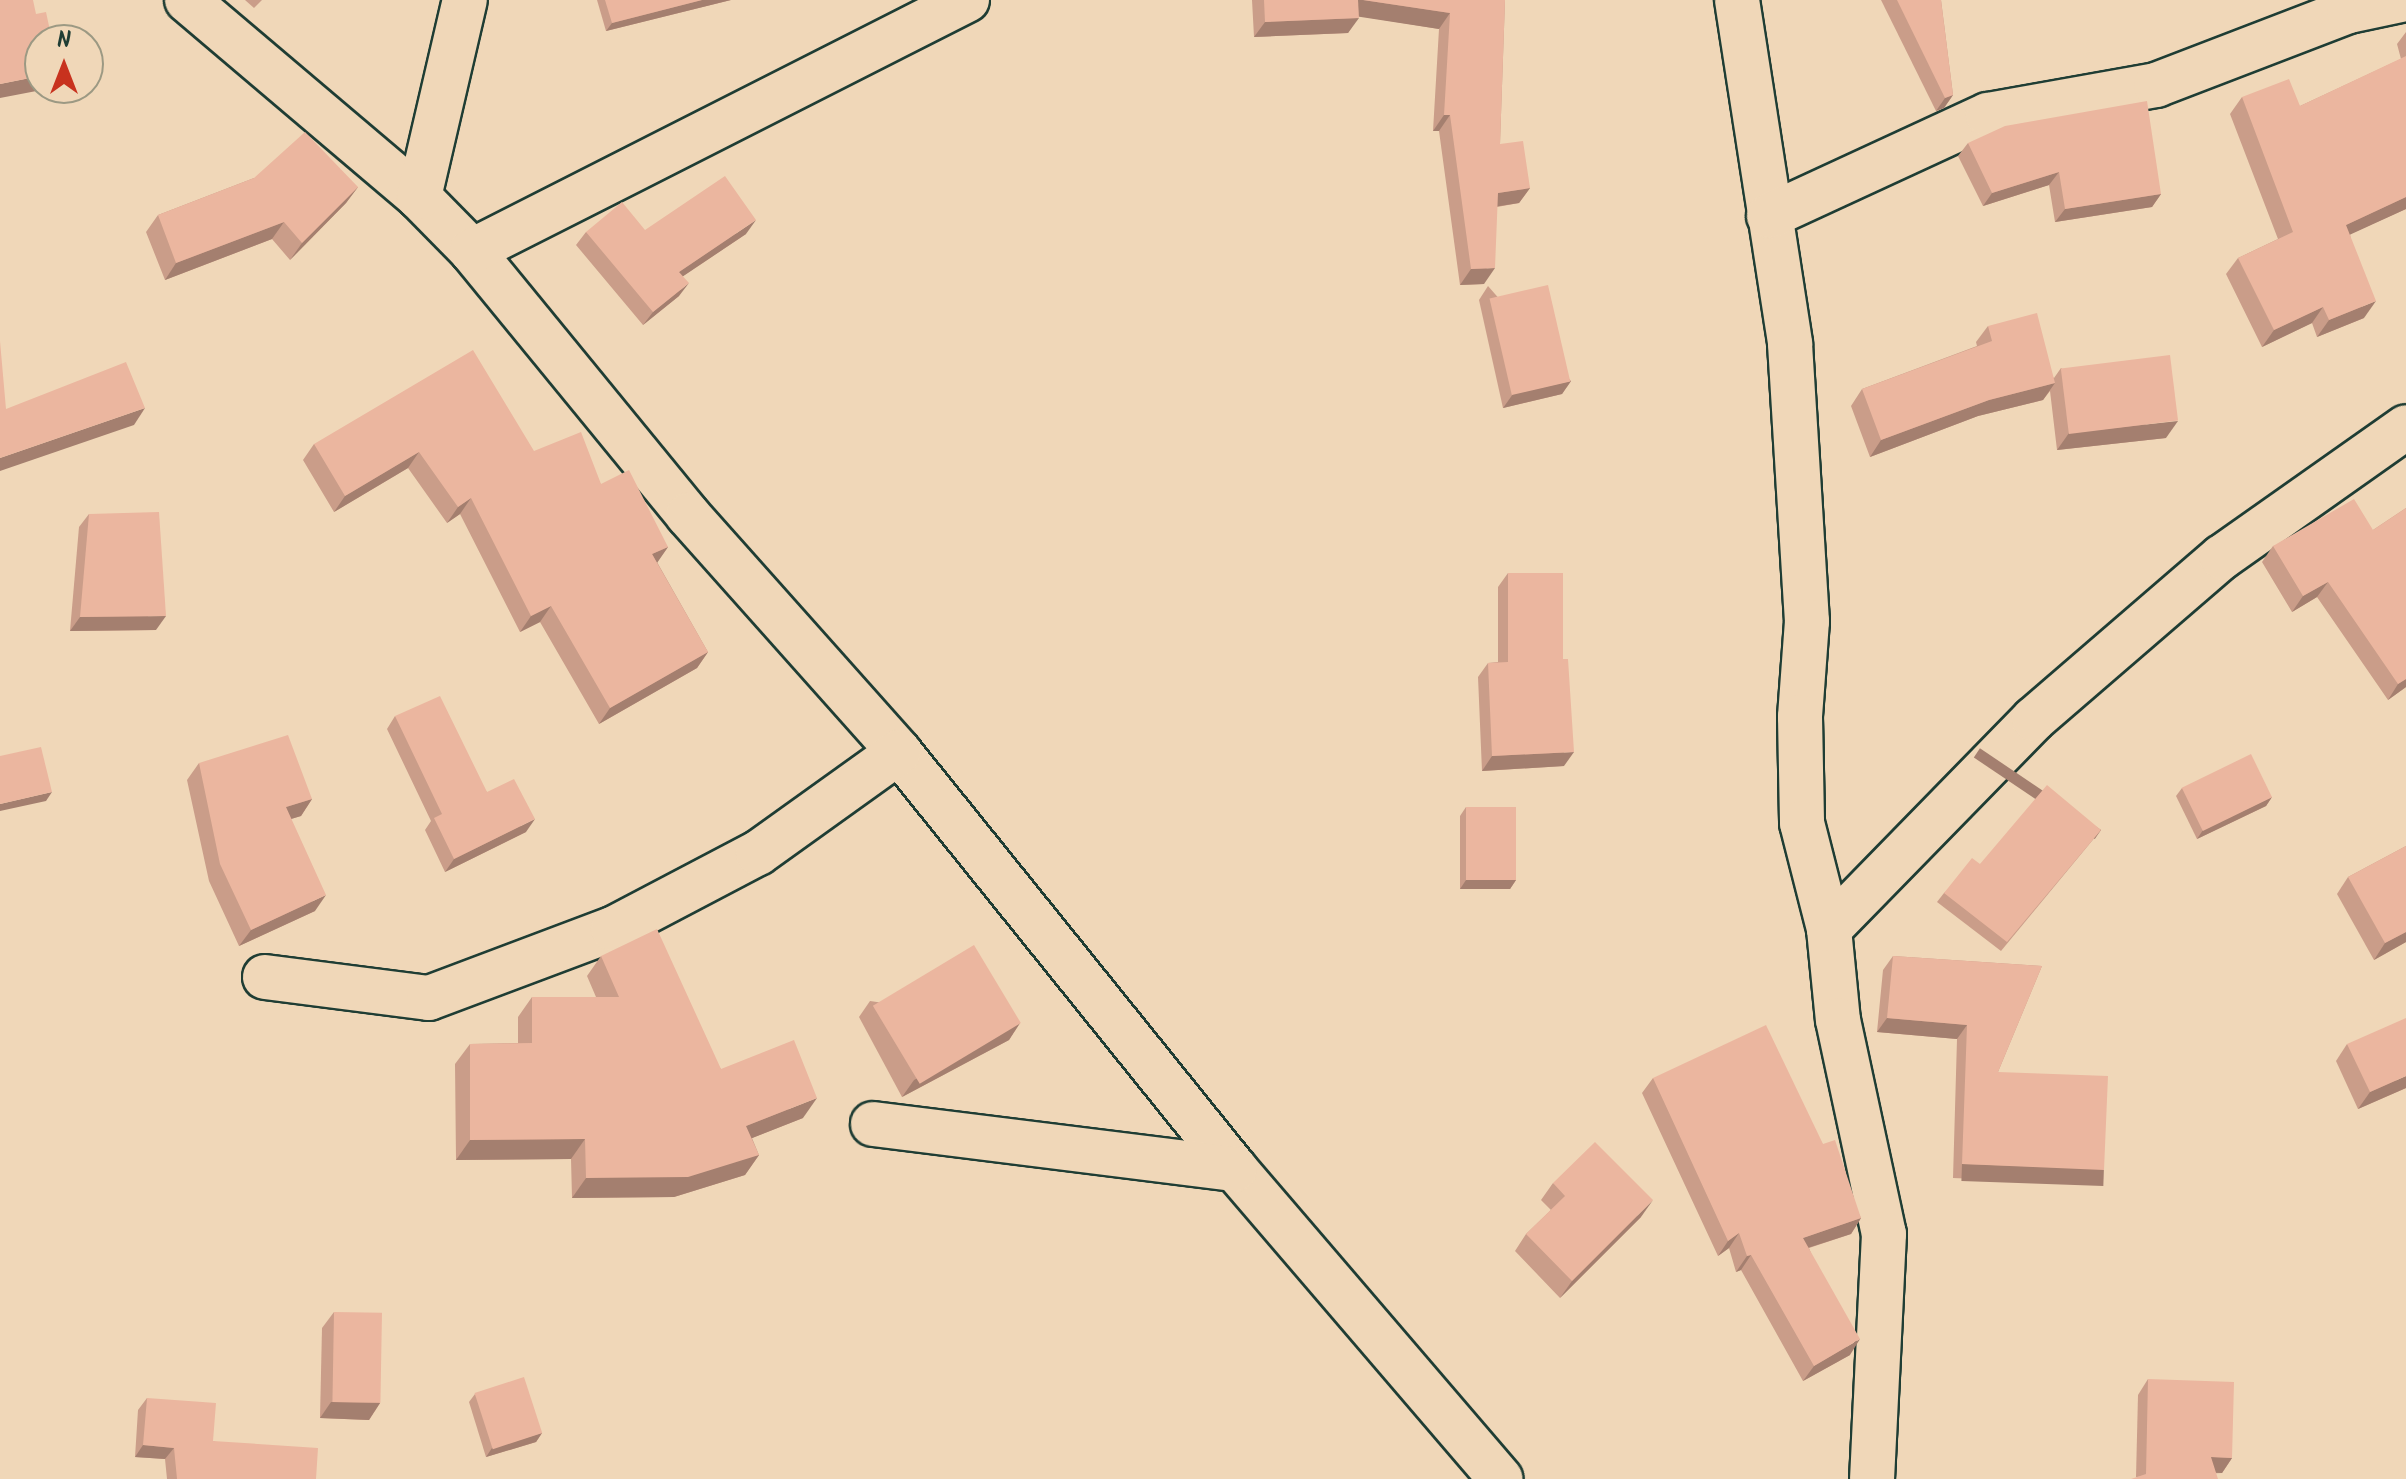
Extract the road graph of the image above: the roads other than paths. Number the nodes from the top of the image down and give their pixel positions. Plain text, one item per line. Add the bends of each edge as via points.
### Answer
1 (187, 0) edge
2 (465, 0) edge
3 (967, 0) edge
4 (1737, 0) edge
5 (2401, 0) edge
6 (419, 197) junction
7 (1769, 216) junction
8 (472, 251) junction
9 (2406, 427) edge
10 (899, 752) junction
11 (1829, 929) junction
12 (265, 977) dead end
13 (873, 1124) dead end
14 (1235, 1169) junction
15 (1501, 1479) edge
16 (1872, 1479) edge

1 - 6 street
2 - 6 street
3 - 8 street
4 - 7 street
5 - 7 street via 2349,11 2156,85 1988,115
6 - 8 street
7 - 11 street via 1790,344 1807,621 1800,717 1802,823
8 - 10 street via 688,515
9 - 11 street via 2222,557 2034,719
10 - 12 street via 745,860 613,929 429,998
10 - 14 street
11 - 16 street via 1838,1020 1884,1234
13 - 14 street
14 - 15 street

